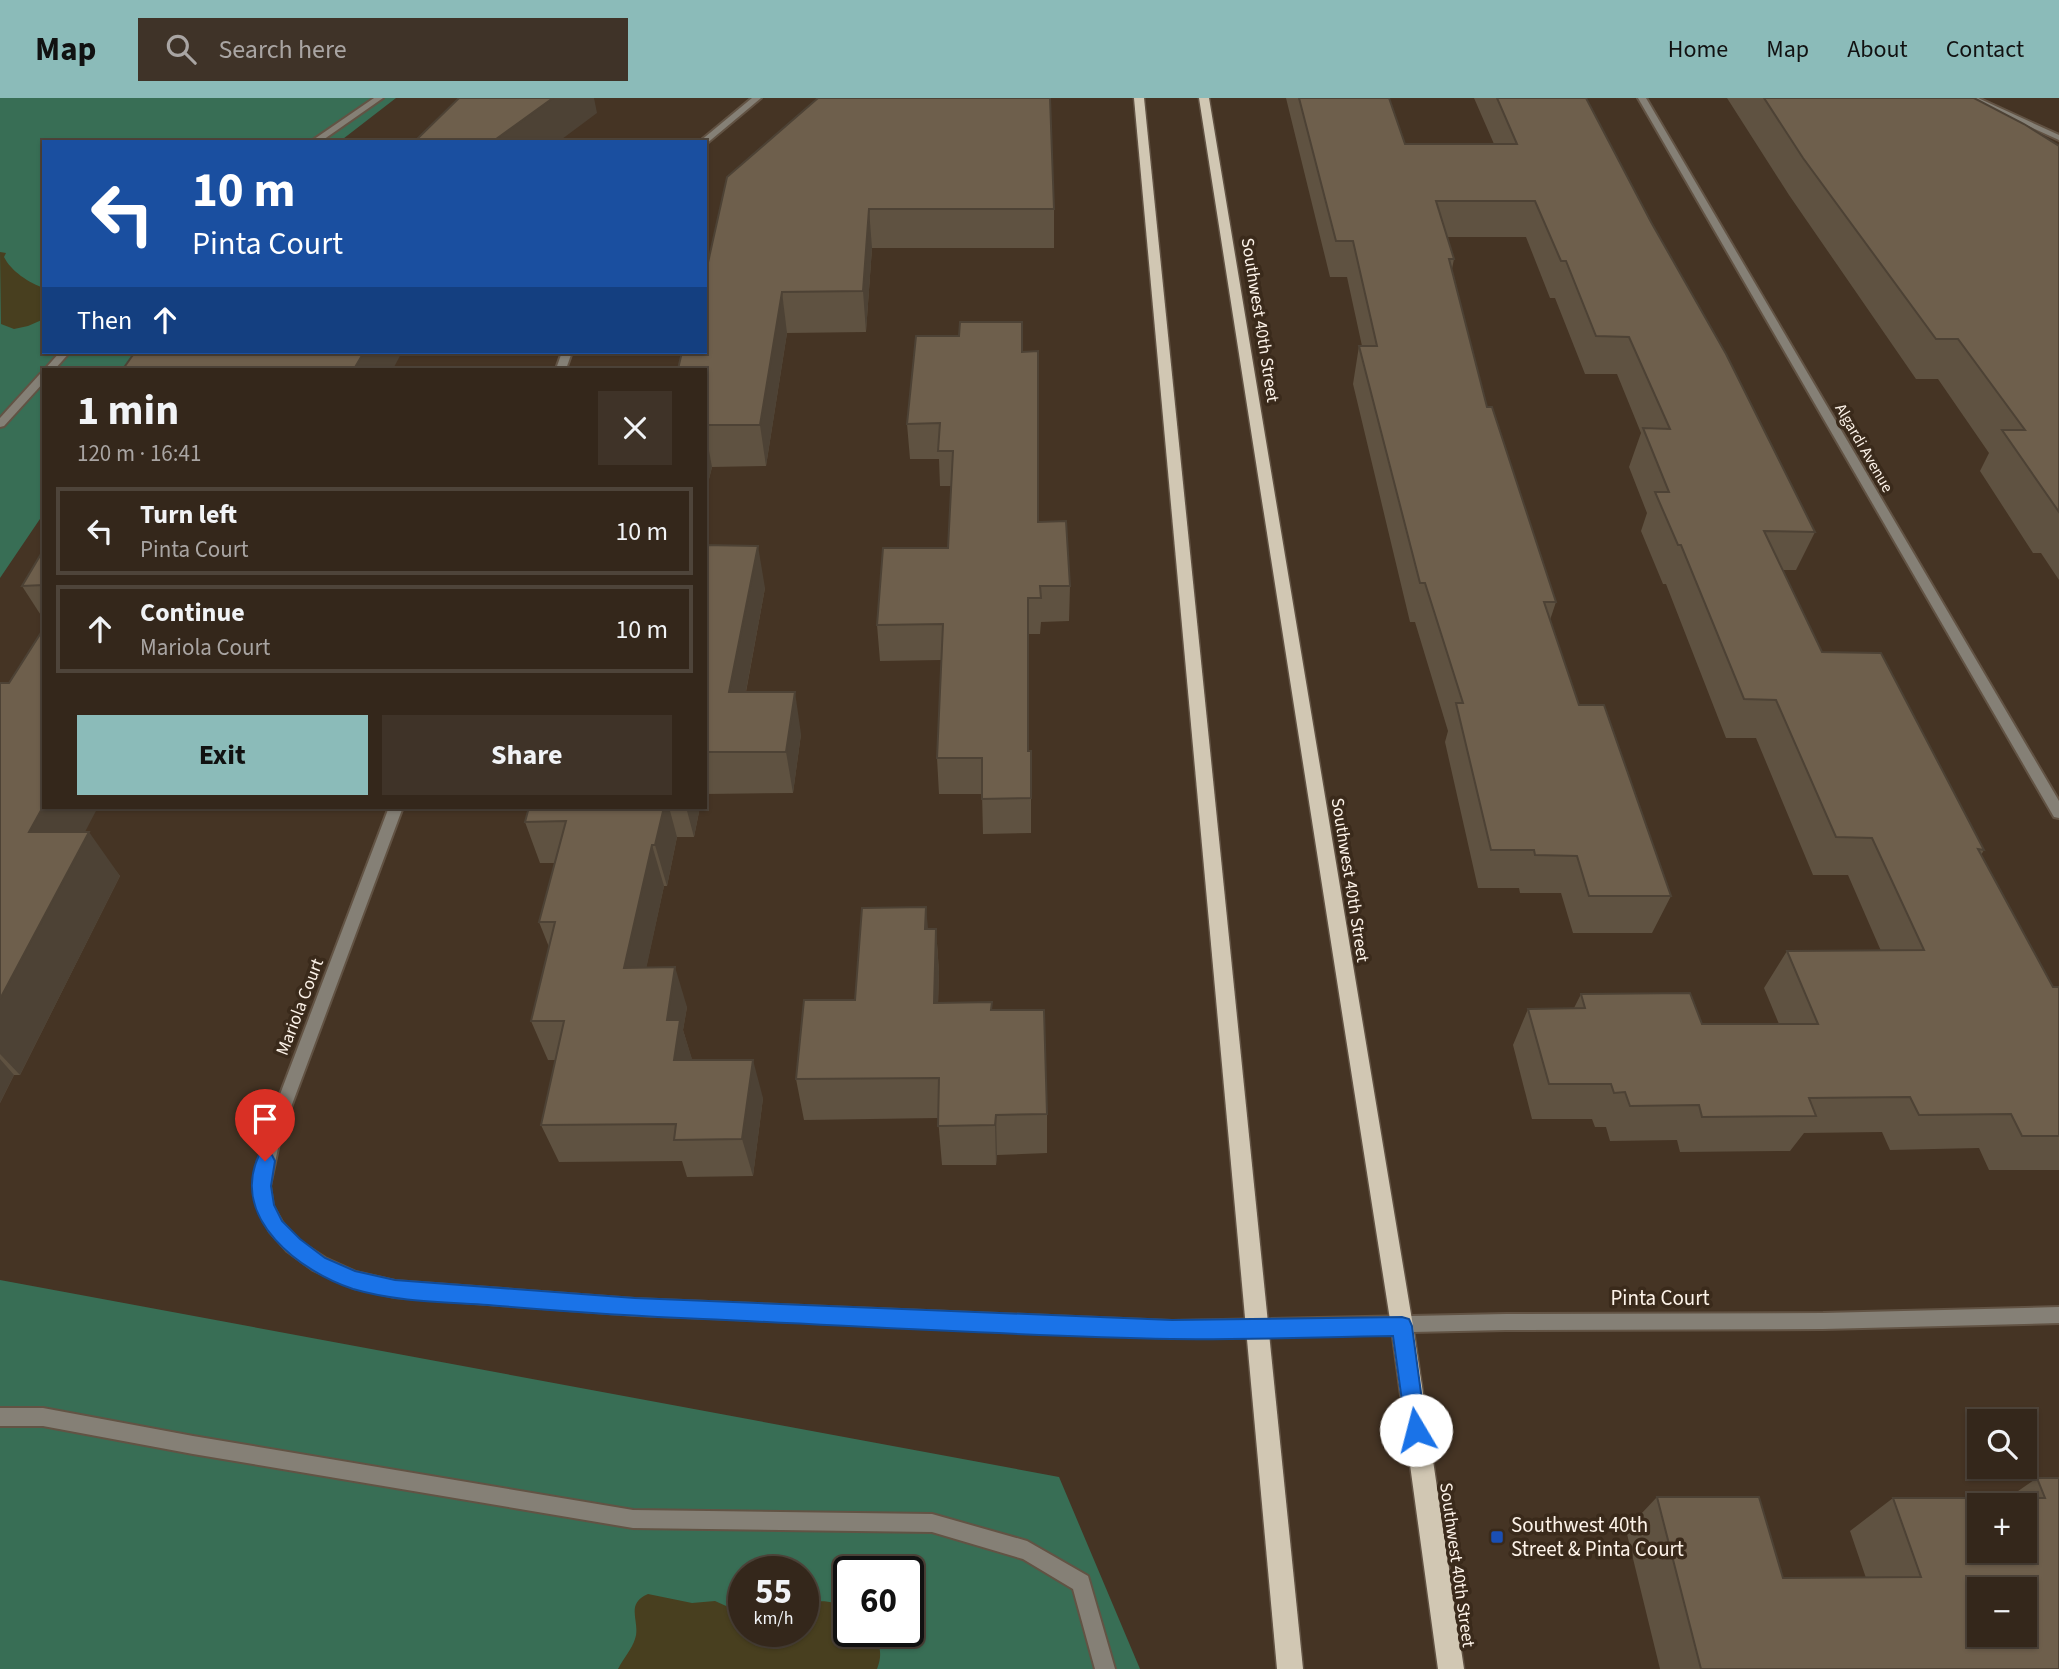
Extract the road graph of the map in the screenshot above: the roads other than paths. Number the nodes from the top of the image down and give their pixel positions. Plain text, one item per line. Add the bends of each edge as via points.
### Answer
1 (379, 98) edge
2 (757, 98) edge
3 (1139, 98) edge
4 (1203, 98) edge
5 (1642, 98) edge
6 (1971, 98) edge
7 (2059, 138) edge
8 (317, 140) edge
9 (705, 140) edge
10 (63, 354) edge
11 (51, 368) edge
12 (42, 378) edge
13 (0, 424) edge
14 (395, 809) edge
15 (2059, 813) edge
16 (2059, 1315) edge
17 (1402, 1326) junction
18 (1261, 1328) junction
19 (0, 1417) edge
20 (1105, 1669) edge
21 (1290, 1669) edge
22 (1451, 1669) edge

1 - 8 street
2 - 9 street
3 - 18 main road
4 - 17 main road, Southwest 40th Street
5 - 15 street, Algardi Avenue
6 - 7 street
10 - 11 street
12 - 13 street
14 - 18 street, Mariola Court via 265,1161 265,1207 293,1246 319,1264 354,1280 395,1289 530,1300 1172,1329
16 - 17 street, Pinta Court
17 - 18 street, Pinta Court
17 - 22 main road, Southwest 40th Street
18 - 21 main road
19 - 20 street via 43,1417 633,1518 932,1523 1027,1551 1081,1583

